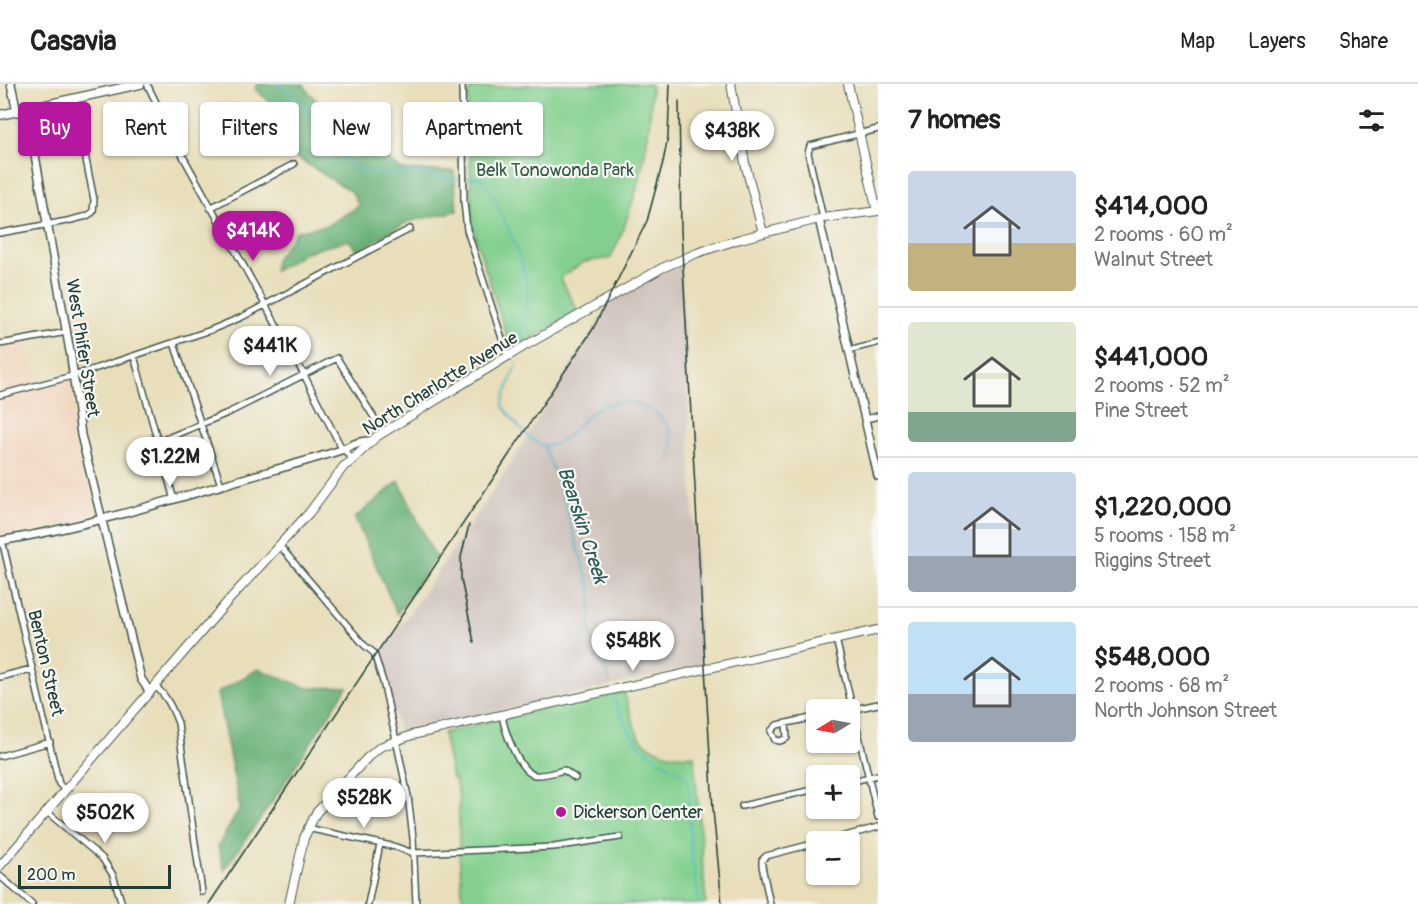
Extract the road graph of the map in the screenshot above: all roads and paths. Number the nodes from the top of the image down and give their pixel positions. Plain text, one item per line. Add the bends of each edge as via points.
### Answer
1 (11, 84) edge
2 (140, 84) edge
3 (147, 84) edge
4 (462, 84) edge
5 (730, 84) edge
6 (848, 84) edge
7 (103, 88) edge
8 (74, 99) junction
9 (61, 102) edge
10 (18, 103) edge
11 (18, 112) edge
12 (0, 116) edge
13 (878, 129) edge
14 (859, 133) junction
15 (32, 156) edge
16 (294, 164) dead end
17 (210, 208) junction
18 (878, 212) edge
19 (821, 219) junction
20 (48, 224) junction
21 (410, 229) dead end
22 (763, 233) junction
23 (0, 234) edge
24 (265, 304) junction
25 (67, 332) junction
26 (174, 343) junction
27 (878, 343) edge
28 (0, 344) edge
29 (849, 350) junction
30 (134, 356) junction
31 (508, 357) junction
32 (303, 374) junction
33 (74, 375) junction
34 (0, 395) edge
35 (878, 416) edge
36 (866, 419) junction
37 (201, 425) junction
38 (383, 432) junction
39 (371, 441) junction
40 (158, 442) junction
41 (343, 449) junction
42 (351, 458) junction
43 (878, 476) edge
44 (221, 485) junction
45 (174, 500) junction
46 (103, 520) junction
47 (1, 540) edge
48 (279, 545) junction
49 (878, 630) edge
50 (836, 639) junction
51 (32, 669) junction
52 (0, 677) edge
53 (152, 689) junction
54 (848, 699) edge
55 (878, 704) edge
56 (860, 708) edge
57 (502, 715) junction
58 (806, 719) edge
59 (786, 723) dead end
60 (396, 740) junction
61 (50, 742) junction
62 (860, 747) edge
63 (0, 756) edge
64 (878, 775) edge
65 (868, 777) junction
66 (575, 778) dead end
67 (860, 779) edge
68 (65, 790) junction
69 (806, 791) edge
70 (742, 806) dead end
71 (47, 812) junction
72 (878, 817) edge
73 (878, 827) edge
74 (307, 828) junction
75 (860, 832) edge
76 (620, 837) dead end
77 (380, 844) junction
78 (806, 846) edge
79 (413, 853) junction
80 (0, 866) edge
81 (0, 876) edge
82 (202, 892) dead end
83 (32, 904) edge
84 (122, 904) edge
85 (289, 904) edge
86 (368, 904) edge
87 (416, 904) edge
88 (770, 904) edge

1 - 10 street, West Phifer Street
2 - 7 main road
3 - 17 street
4 - 31 street via 465,216
5 - 22 main road
6 - 14 main road
7 - 8 main road
8 - 9 main road
8 - 20 street via 93,212
11 - 12 main road
13 - 14 street
14 - 18 main road
14 - 19 street via 812,144 808,150
15 - 20 street, West Phifer Street
16 - 17 street
17 - 24 street
18 - 19 main road, North Charlotte Avenue
19 - 22 main road, North Charlotte Avenue
19 - 29 street
20 - 23 street
20 - 25 street, West Phifer Street
21 - 24 street
22 - 31 main road, North Charlotte Avenue via 662,268
24 - 26 street
24 - 32 street
25 - 28 street
25 - 33 street, West Phifer Street
26 - 30 street
26 - 37 street
27 - 29 street
29 - 36 street
30 - 33 street
30 - 40 street
31 - 38 main road, North Charlotte Avenue
32 - 37 street
32 - 38 street via 339,358
32 - 41 street
33 - 34 street
33 - 46 street, West Phifer Street via 81,435
35 - 36 street
36 - 43 street
37 - 40 street
37 - 44 street
38 - 39 main road, North Charlotte Avenue
39 - 41 street via 362,440
39 - 42 main road, North Charlotte Avenue via 362,444
40 - 45 street
41 - 42 street
41 - 44 street
42 - 48 main road
44 - 45 street
45 - 46 street
46 - 47 street
46 - 53 street, West Phifer Street via 141,680
47 - 51 street, Benton Street
48 - 53 main road
48 - 60 street via 374,653
49 - 50 main road
50 - 54 street
50 - 57 main road
51 - 52 street
51 - 61 street, Benton Street
53 - 68 main road
53 - 82 street, West Phifer Street via 172,706 178,723
55 - 56 street
57 - 60 main road
57 - 66 street via 508,739 528,772 538,775 564,770
58 - 59 street
60 - 74 main road via 368,757 322,804
60 - 79 street via 408,796
61 - 63 street
61 - 68 street, Benton Street via 59,784
62 - 65 street
64 - 65 street
65 - 67 street
65 - 72 street
68 - 71 main road
69 - 70 street
71 - 80 main road
71 - 84 street via 102,858 113,875
73 - 75 street
74 - 77 street
74 - 85 main road
76 - 79 street via 554,848
77 - 79 street
77 - 86 street
78 - 88 street via 762,860
79 - 87 street
81 - 83 street

